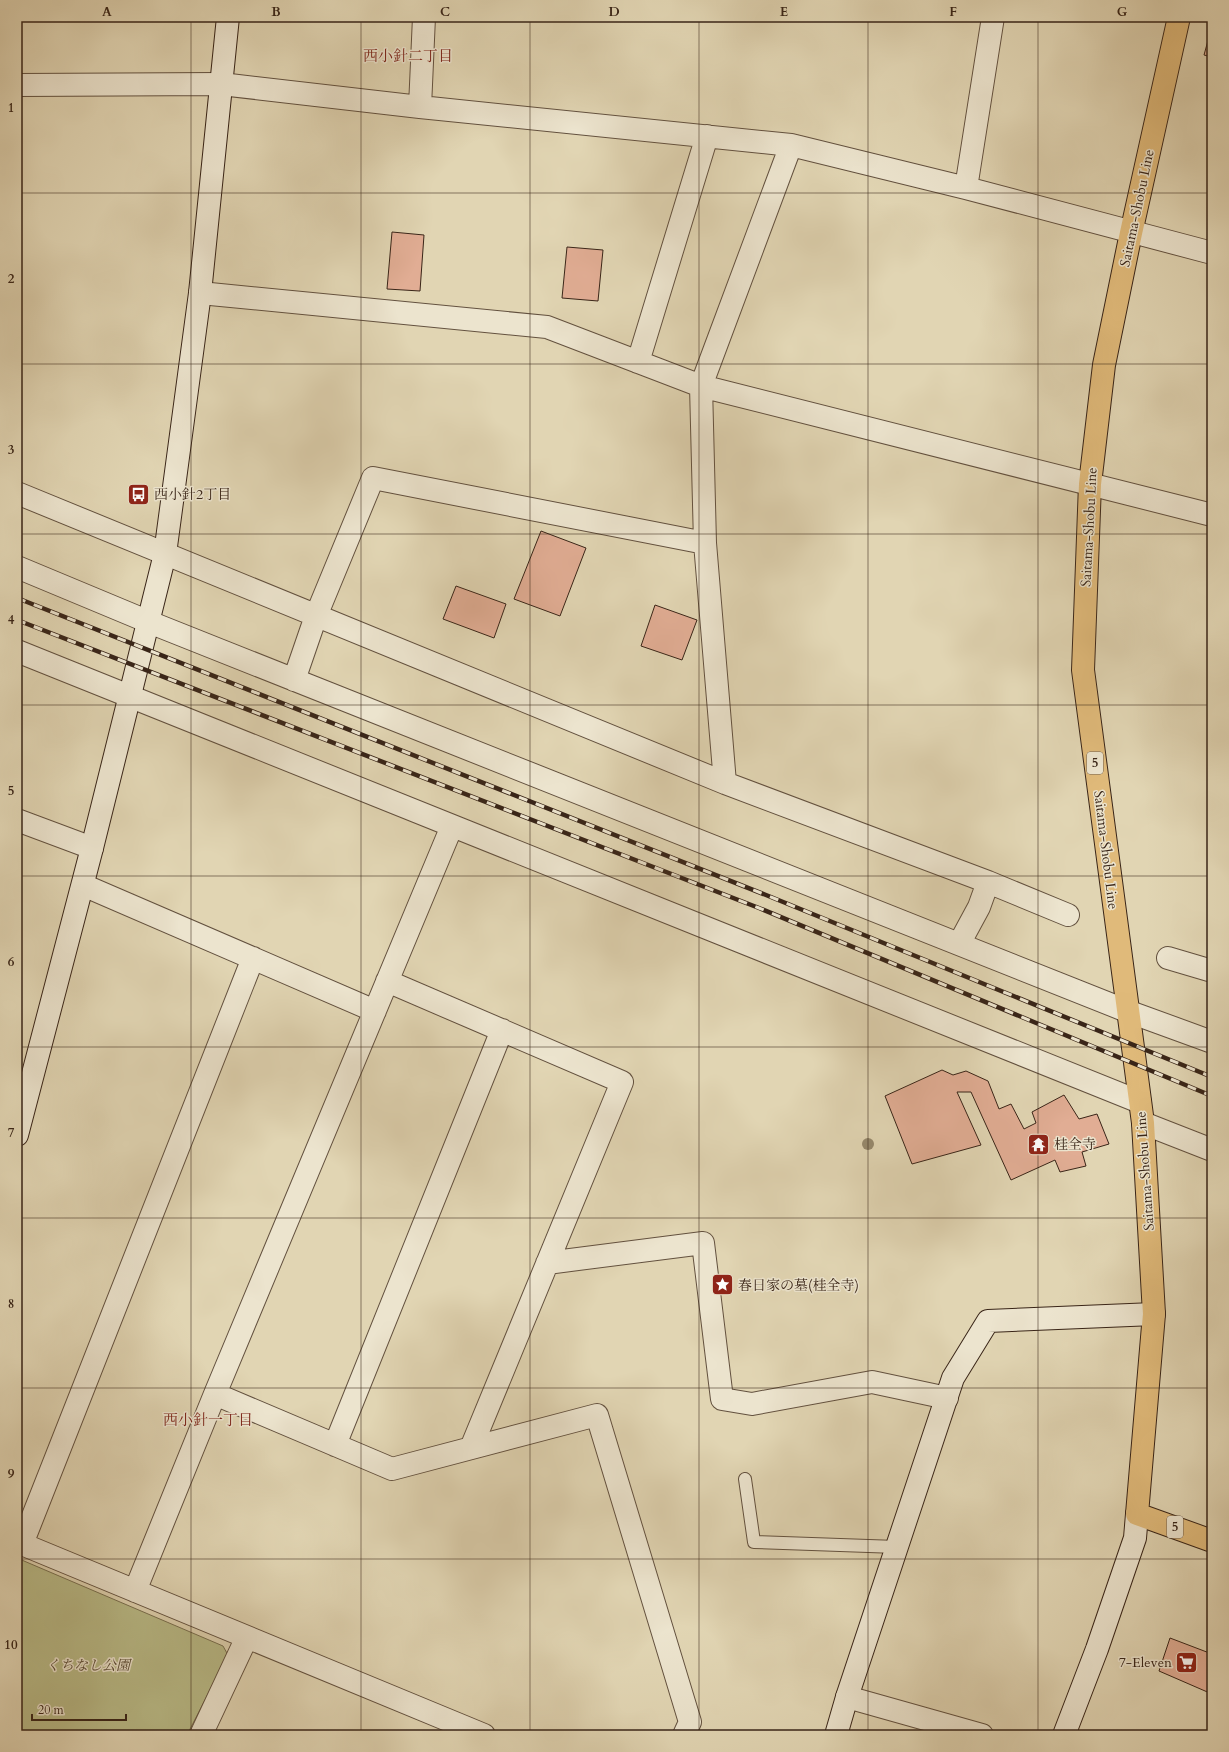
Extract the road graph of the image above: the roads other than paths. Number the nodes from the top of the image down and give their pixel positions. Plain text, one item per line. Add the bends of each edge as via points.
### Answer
1 (228, 17) edge
2 (424, 17) edge
3 (993, 17) edge
4 (1179, 17) edge
5 (221, 84) junction
6 (17, 85) edge
7 (420, 107) junction
8 (707, 136) junction
9 (791, 145) junction
10 (966, 188) junction
11 (1131, 233) junction
12 (1212, 253) edge
13 (200, 293) junction
14 (638, 362) junction
15 (701, 386) junction
16 (1090, 484) junction
17 (17, 494) edge
18 (1212, 515) edge
19 (705, 543) junction
20 (165, 554) junction
21 (17, 567) edge
22 (316, 616) junction
23 (148, 622) junction
24 (17, 651) edge
25 (294, 680) junction
26 (130, 696) junction
27 (725, 783) junction
28 (17, 820) edge
29 (452, 826) junction
30 (92, 848) junction
31 (988, 882) junction
32 (82, 885) junction
33 (1068, 915) dead end
34 (959, 944) junction
35 (253, 958) junction
36 (1168, 958) dead end
37 (1212, 971) edge
38 (387, 981) junction
39 (375, 1011) junction
40 (1128, 1011) junction
41 (502, 1030) junction
42 (1212, 1042) edge
43 (1140, 1102) junction
44 (1143, 1123) junction
45 (17, 1135) edge
46 (1212, 1150) edge
47 (547, 1263) junction
48 (1154, 1314) junction
49 (215, 1394) junction
50 (947, 1398) junction
51 (335, 1445) junction
52 (471, 1448) junction
53 (745, 1479) dead end
54 (1137, 1514) junction
55 (1212, 1541) edge
56 (20, 1543) edge
57 (897, 1547) junction
58 (135, 1591) junction
59 (247, 1637) junction
60 (847, 1697) junction
61 (201, 1735) edge
62 (484, 1735) edge
63 (684, 1735) edge
64 (836, 1735) edge
65 (982, 1735) edge
66 (1064, 1735) edge

1 - 5 street
2 - 7 street
3 - 10 street
4 - 11 main road, Saitama-Shobu Line / 5
5 - 6 street
5 - 7 street
5 - 13 street
7 - 8 street
8 - 9 street
8 - 14 street
9 - 10 street
9 - 15 street
10 - 11 street
11 - 12 street
11 - 16 main road, Saitama-Shobu Line / 5 via 1104,365
13 - 14 street via 547,327
13 - 20 street
14 - 15 street
15 - 16 street
15 - 19 street
16 - 18 street
16 - 40 main road, Saitama-Shobu Line / 5 via 1083,670
17 - 20 street
19 - 22 street via 373,478
19 - 27 street
20 - 22 street
20 - 23 street
21 - 23 street
22 - 25 street
22 - 27 street
23 - 25 street
23 - 26 street
24 - 26 street
25 - 34 street
26 - 29 street
26 - 30 street
27 - 31 street
28 - 30 street
29 - 38 street
29 - 43 street
30 - 32 street
31 - 33 street
31 - 34 street via 979,907
32 - 35 street
32 - 45 street
34 - 40 street
35 - 39 street
35 - 56 street
36 - 37 street
38 - 39 street
38 - 41 street
39 - 49 street
40 - 42 street
40 - 43 main road, Saitama-Shobu Line / 5
41 - 47 street via 622,1082
41 - 51 street
43 - 44 main road, Saitama-Shobu Line / 5
44 - 46 street
44 - 48 main road, Saitama-Shobu Line / 5
47 - 50 street via 703,1243 722,1399 752,1404 872,1382
47 - 52 street
48 - 50 street via 988,1321 954,1378
48 - 54 main road, Saitama-Shobu Line / 5
49 - 51 street
49 - 58 street
50 - 57 street
51 - 52 street via 392,1469
52 - 63 street via 597,1415 690,1722
53 - 57 lane via 754,1542
54 - 55 main road, 5
54 - 66 street via 1135,1538
56 - 58 street
57 - 60 street
58 - 59 street
59 - 61 street
59 - 62 street
60 - 64 street
60 - 65 street

